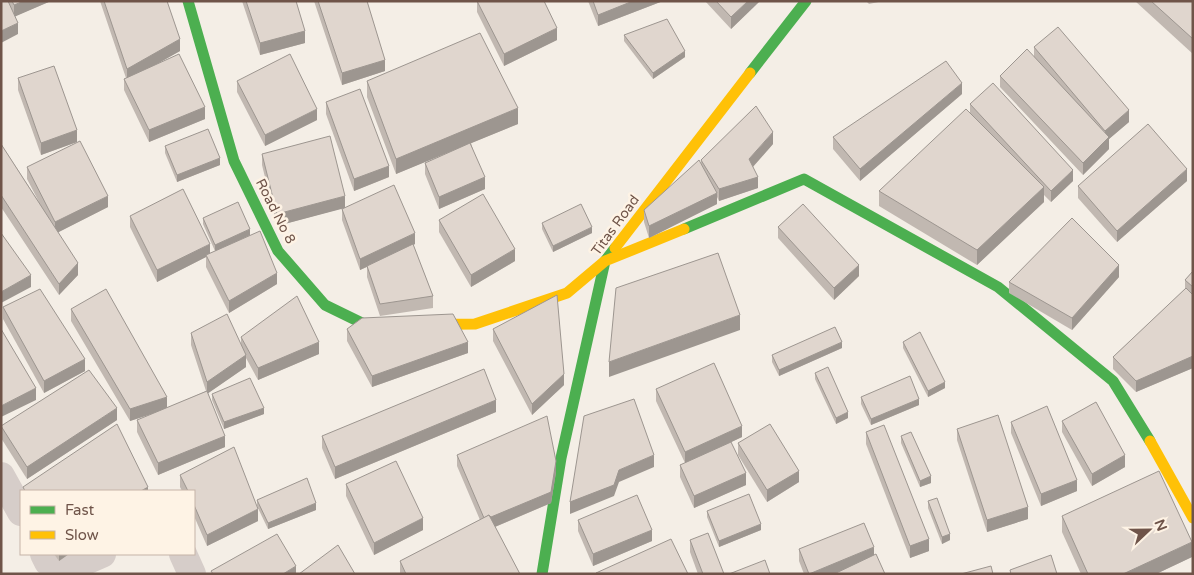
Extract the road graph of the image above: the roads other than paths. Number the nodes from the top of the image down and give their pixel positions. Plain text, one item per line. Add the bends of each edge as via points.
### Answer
1 (188, 1) edge
2 (806, 1) edge
3 (605, 261) junction
4 (2, 481) edge
5 (20, 510) edge
6 (1193, 518) edge
7 (44, 555) edge
8 (183, 555) edge
9 (90, 559) edge
10 (192, 574) edge
11 (542, 574) edge

1 - 3 street, Road No 8 via 234,161 278,251 325,305 366,325 475,324 567,293
2 - 3 street, Titas Road
3 - 6 street via 804,180 998,287 1113,381
3 - 11 street, Titas Road via 561,458
4 - 5 street
7 - 9 street via 60,572
8 - 10 street

